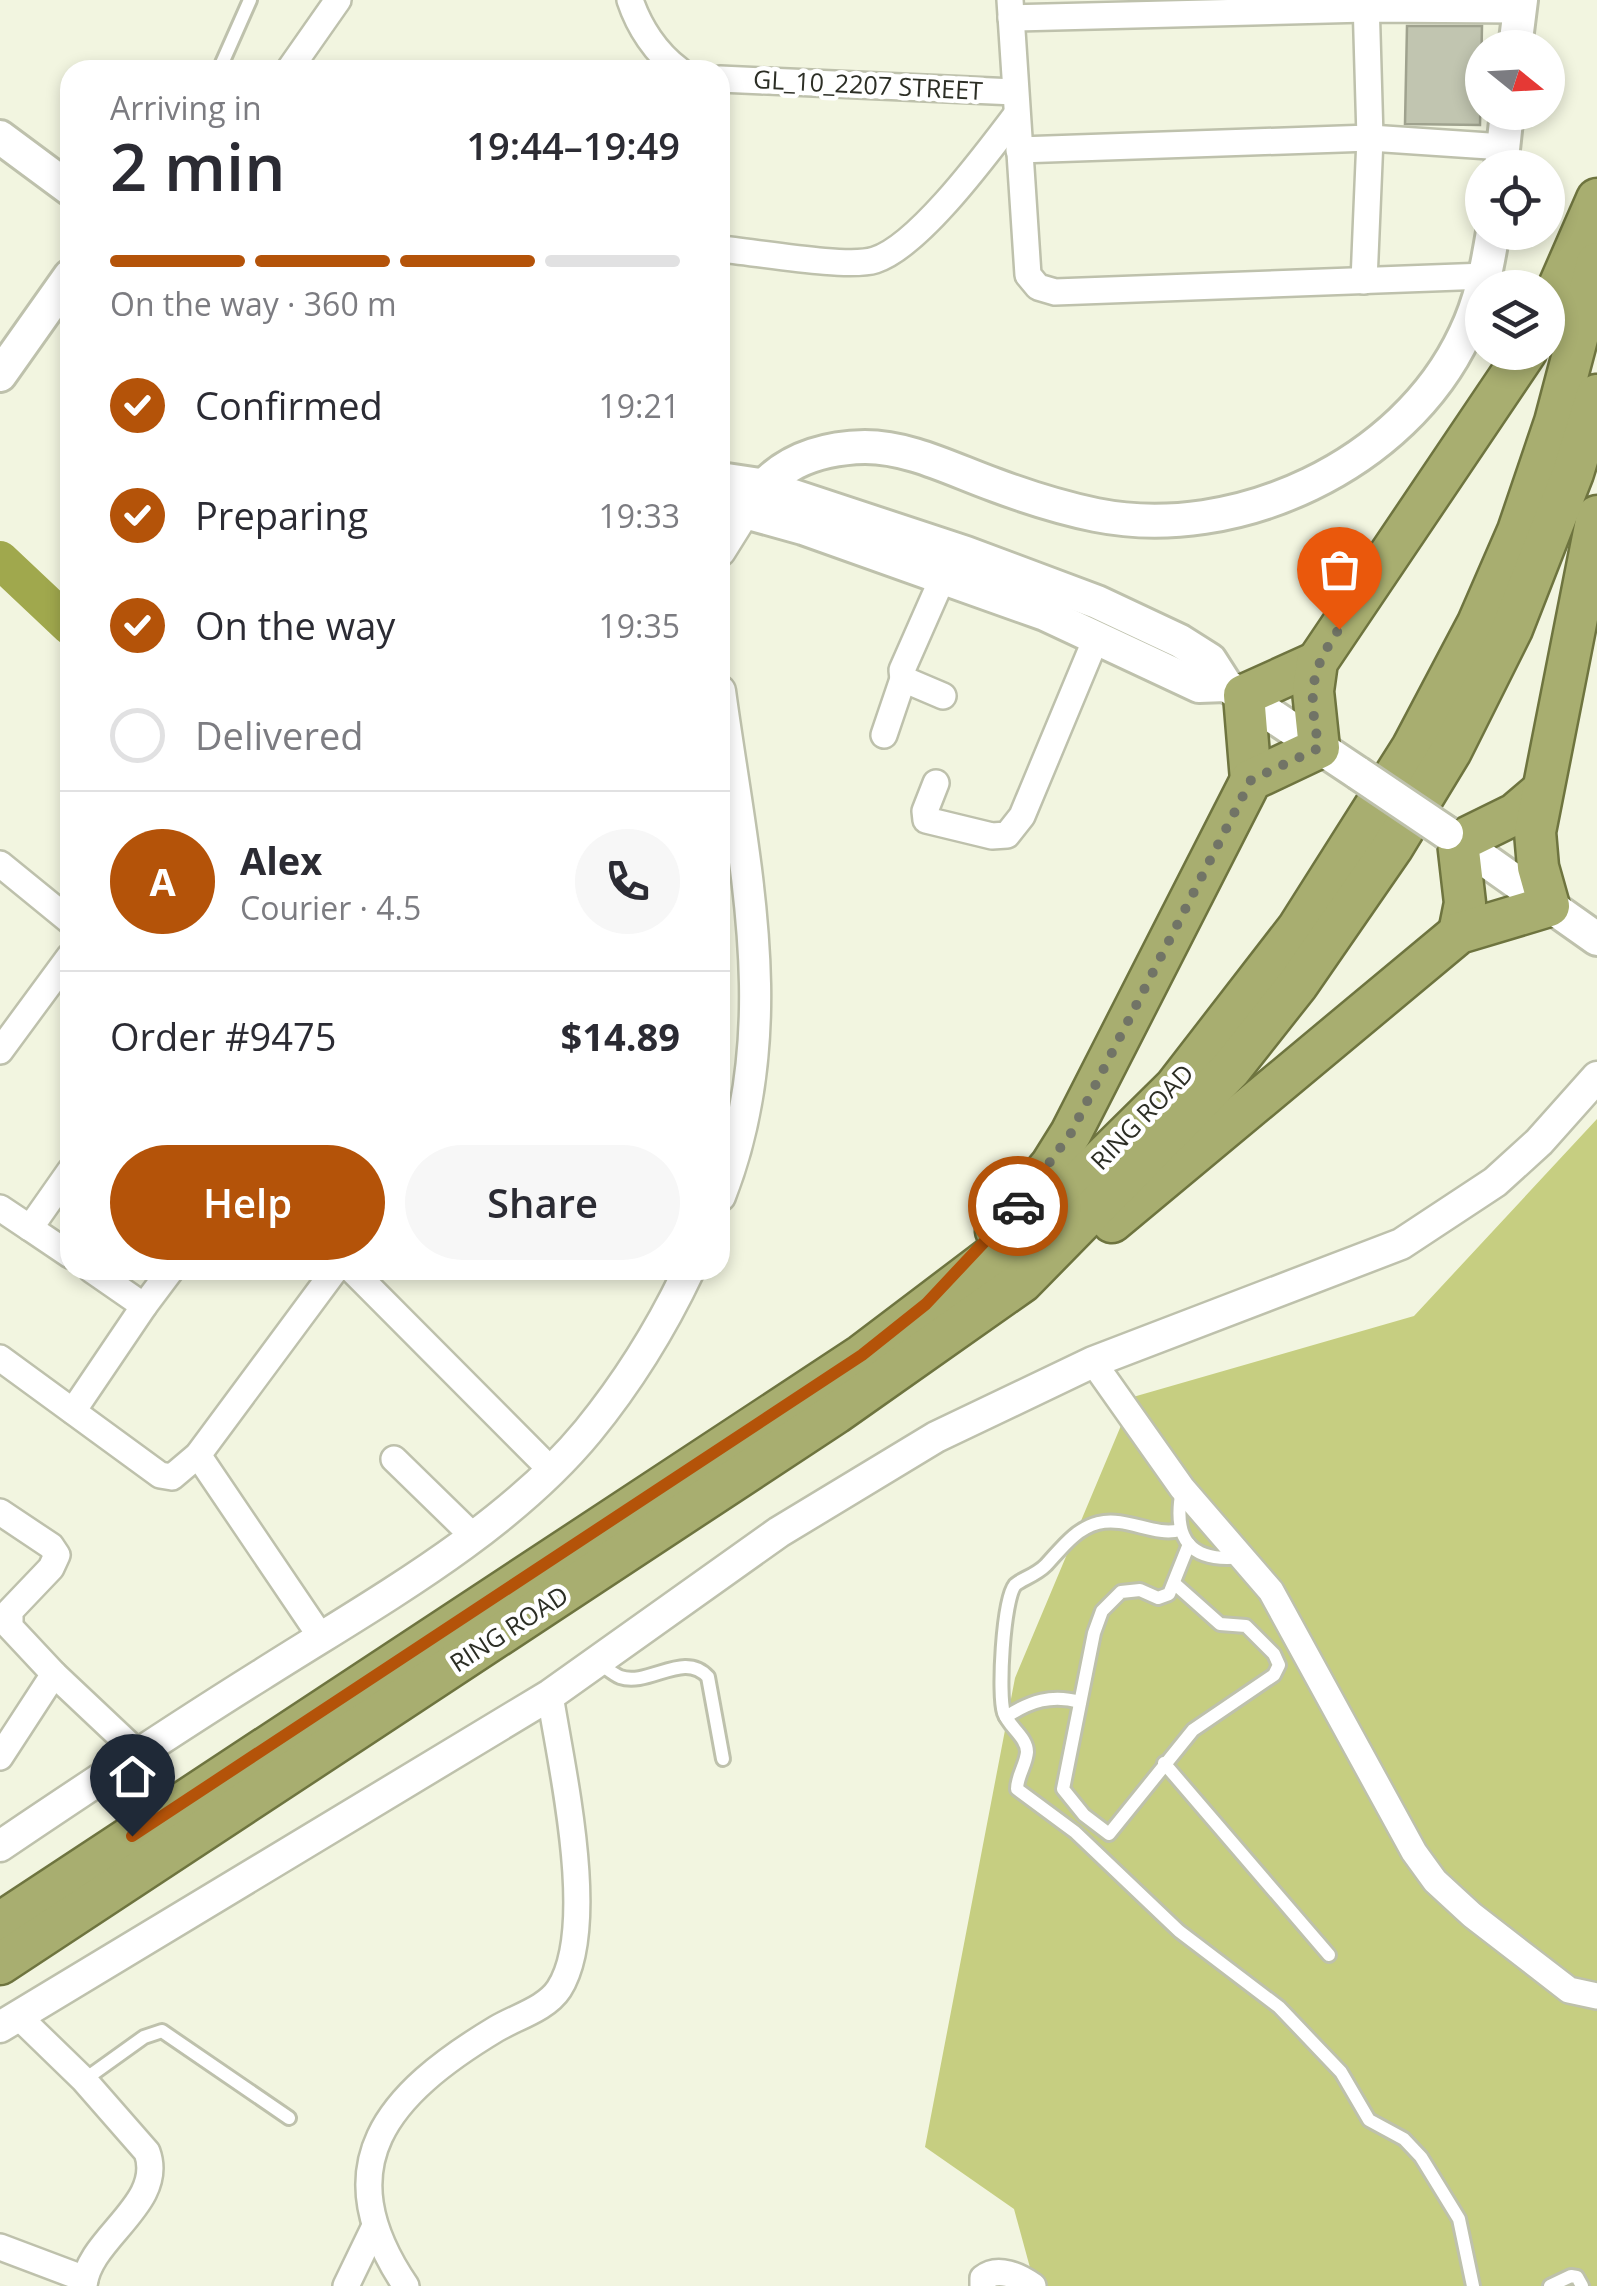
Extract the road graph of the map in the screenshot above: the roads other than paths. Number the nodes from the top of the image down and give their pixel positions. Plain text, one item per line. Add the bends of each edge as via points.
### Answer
1 (250, 0) edge
2 (338, 0) edge
3 (630, 0) edge
4 (1366, 4) edge
5 (1520, 5) edge
6 (1011, 9) edge
7 (1517, 30) edge
8 (223, 60) edge
9 (296, 60) edge
10 (668, 60) edge
11 (730, 79) edge
12 (1015, 104) junction
13 (0, 137) edge
14 (1370, 138) junction
15 (1018, 150) junction
16 (1465, 152) edge
17 (60, 181) edge
18 (1597, 199) edge
19 (730, 250) edge
20 (1597, 263) edge
21 (1565, 271) edge
22 (1465, 277) edge
23 (1364, 281) junction
24 (60, 290) edge
25 (1465, 334) edge
26 (1514, 370) edge
27 (0, 376) edge
28 (1597, 395) edge
29 (741, 501) edge
30 (1597, 516) edge
31 (730, 527) edge
32 (943, 577) junction
33 (1097, 636) junction
34 (1316, 662) junction
35 (903, 680) junction
36 (1235, 690) junction
37 (943, 696) dead end
38 (884, 735) dead end
39 (1319, 748) junction
40 (730, 764) edge
41 (1251, 780) junction
42 (936, 783) dead end
43 (1542, 790) junction
44 (1452, 838) junction
45 (0, 864) edge
46 (1548, 906) junction
47 (60, 913) edge
48 (1460, 932) junction
49 (1597, 938) edge
50 (60, 970) edge
51 (0, 1051) edge
52 (1597, 1078) edge
53 (730, 1164) edge
54 (60, 1185) edge
55 (0, 1208) edge
56 (30, 1228) junction
57 (60, 1248) edge
58 (106, 1280) edge
59 (164, 1280) edge
60 (330, 1280) edge
61 (347, 1280) edge
62 (683, 1280) edge
63 (1022, 1282) junction
64 (926, 1304) junction
65 (144, 1306) junction
66 (0, 1358) edge
67 (1094, 1362) junction
68 (74, 1411) junction
69 (198, 1455) junction
70 (394, 1458) dead end
71 (551, 1470) junction
72 (1182, 1488) junction
73 (0, 1512) edge
74 (1180, 1530) junction
75 (473, 1536) junction
76 (1189, 1544) junction
77 (1242, 1557) junction
78 (1175, 1584) junction
79 (320, 1637) junction
80 (599, 1663) junction
81 (54, 1674) junction
82 (550, 1695) junction
83 (1080, 1702) junction
84 (1006, 1717) junction
85 (140, 1755) junction
86 (0, 1756) edge
87 (723, 1758) dead end
88 (1164, 1763) junction
89 (1109, 1834) junction
90 (3, 1839) edge
91 (1096, 1850) junction
92 (0, 1923) edge
93 (1330, 1955) dead end
94 (0, 1964) edge
95 (1597, 1996) edge
96 (9, 2021) edge
97 (84, 2080) junction
98 (289, 2118) dead end
99 (374, 2228) junction
100 (0, 2247) edge
101 (84, 2282) edge
102 (346, 2286) edge
103 (406, 2286) edge
104 (983, 2286) edge
105 (1033, 2286) edge
106 (1474, 2286) edge
107 (1550, 2286) edge
108 (1582, 2286) edge

1 - 8 lane
2 - 9 street
3 - 10 street via 636,20
4 - 5 street
4 - 6 street
4 - 14 street
5 - 7 main road
6 - 12 street
11 - 12 street, GL_10_2207 STREET
12 - 15 street
12 - 19 street via 923,224 874,261
13 - 17 main road
14 - 15 street
14 - 16 street
14 - 23 street
15 - 23 street via 1028,275 1038,287 1055,292
18 - 21 highway
20 - 64 highway, RING ROAD via 1556,422 1478,623 1412,748 1298,928 1175,1086 1040,1220
22 - 23 street
24 - 27 main road
25 - 29 main road via 1443,372 1386,434 1302,487 1235,511 1168,521 1100,516 922,457 868,447 810,457 770,476
26 - 34 highway
28 - 63 highway, RING ROAD via 1512,629 1451,751 1392,848 1230,1070
29 - 31 street
29 - 32 main road
29 - 36 main road via 966,553 1097,602 1210,660
30 - 43 highway
32 - 33 main road
32 - 35 street
33 - 36 main road via 1199,686
33 - 42 street via 1022,816 1007,836 926,820
34 - 36 highway
34 - 39 highway
35 - 37 street
35 - 38 street
36 - 39 main road
36 - 41 highway
39 - 41 highway
39 - 44 main road, bridge
40 - 53 street via 758,1009 745,1116
41 - 64 highway via 1071,1133 1019,1204
43 - 44 highway via 1514,814
43 - 46 highway via 1536,850
44 - 46 main road
44 - 48 highway via 1465,903
45 - 47 street
46 - 48 highway
46 - 49 main road
48 - 63 highway via 1191,1159 1073,1253
50 - 51 street
52 - 67 street via 1495,1182 1400,1244
54 - 56 street
55 - 56 street
56 - 57 street
58 - 65 street
59 - 65 street
60 - 69 street
61 - 71 street
62 - 71 street via 632,1370
63 - 94 highway, RING ROAD via 836,1414
64 - 92 highway, RING ROAD via 845,1366
65 - 68 street
66 - 68 street
67 - 72 street
67 - 80 street via 868,1476
68 - 69 street via 160,1475 184,1471
69 - 79 street
70 - 75 street
71 - 75 street
72 - 74 lane
72 - 77 street
73 - 81 street via 57,1556 8,1619
74 - 76 lane
74 - 84 lane via 1166,1534 1101,1522 1066,1542 1032,1579 1019,1581 1006,1616
75 - 79 street
76 - 77 lane via 1218,1560
76 - 78 lane
77 - 95 street via 1288,1618 1370,1775 1435,1881 1569,1990
78 - 83 lane via 1164,1598 1131,1588 1112,1600 1094,1633
78 - 88 lane via 1220,1624 1246,1626 1279,1665 1194,1730
79 - 85 street
80 - 82 street
80 - 87 lane via 635,1678 690,1666 701,1670 708,1677
81 - 85 street
81 - 86 street
82 - 96 street
82 - 99 street via 578,1904 561,1986 547,2003 464,2048 413,2088 387,2119 371,2155
83 - 84 lane via 1035,1701
83 - 89 lane via 1063,1789
84 - 91 lane via 1027,1753 1017,1789
85 - 90 street
88 - 89 lane
88 - 93 lane
89 - 91 lane
91 - 106 lane via 1145,1902 1279,2007 1341,2072 1369,2120 1421,2157 1459,2218
96 - 97 street
97 - 98 lane via 162,2031
97 - 101 street via 152,2165
99 - 102 street
99 - 103 street
100 - 101 street
104 - 105 street via 990,2272
107 - 108 lane via 1571,2276

